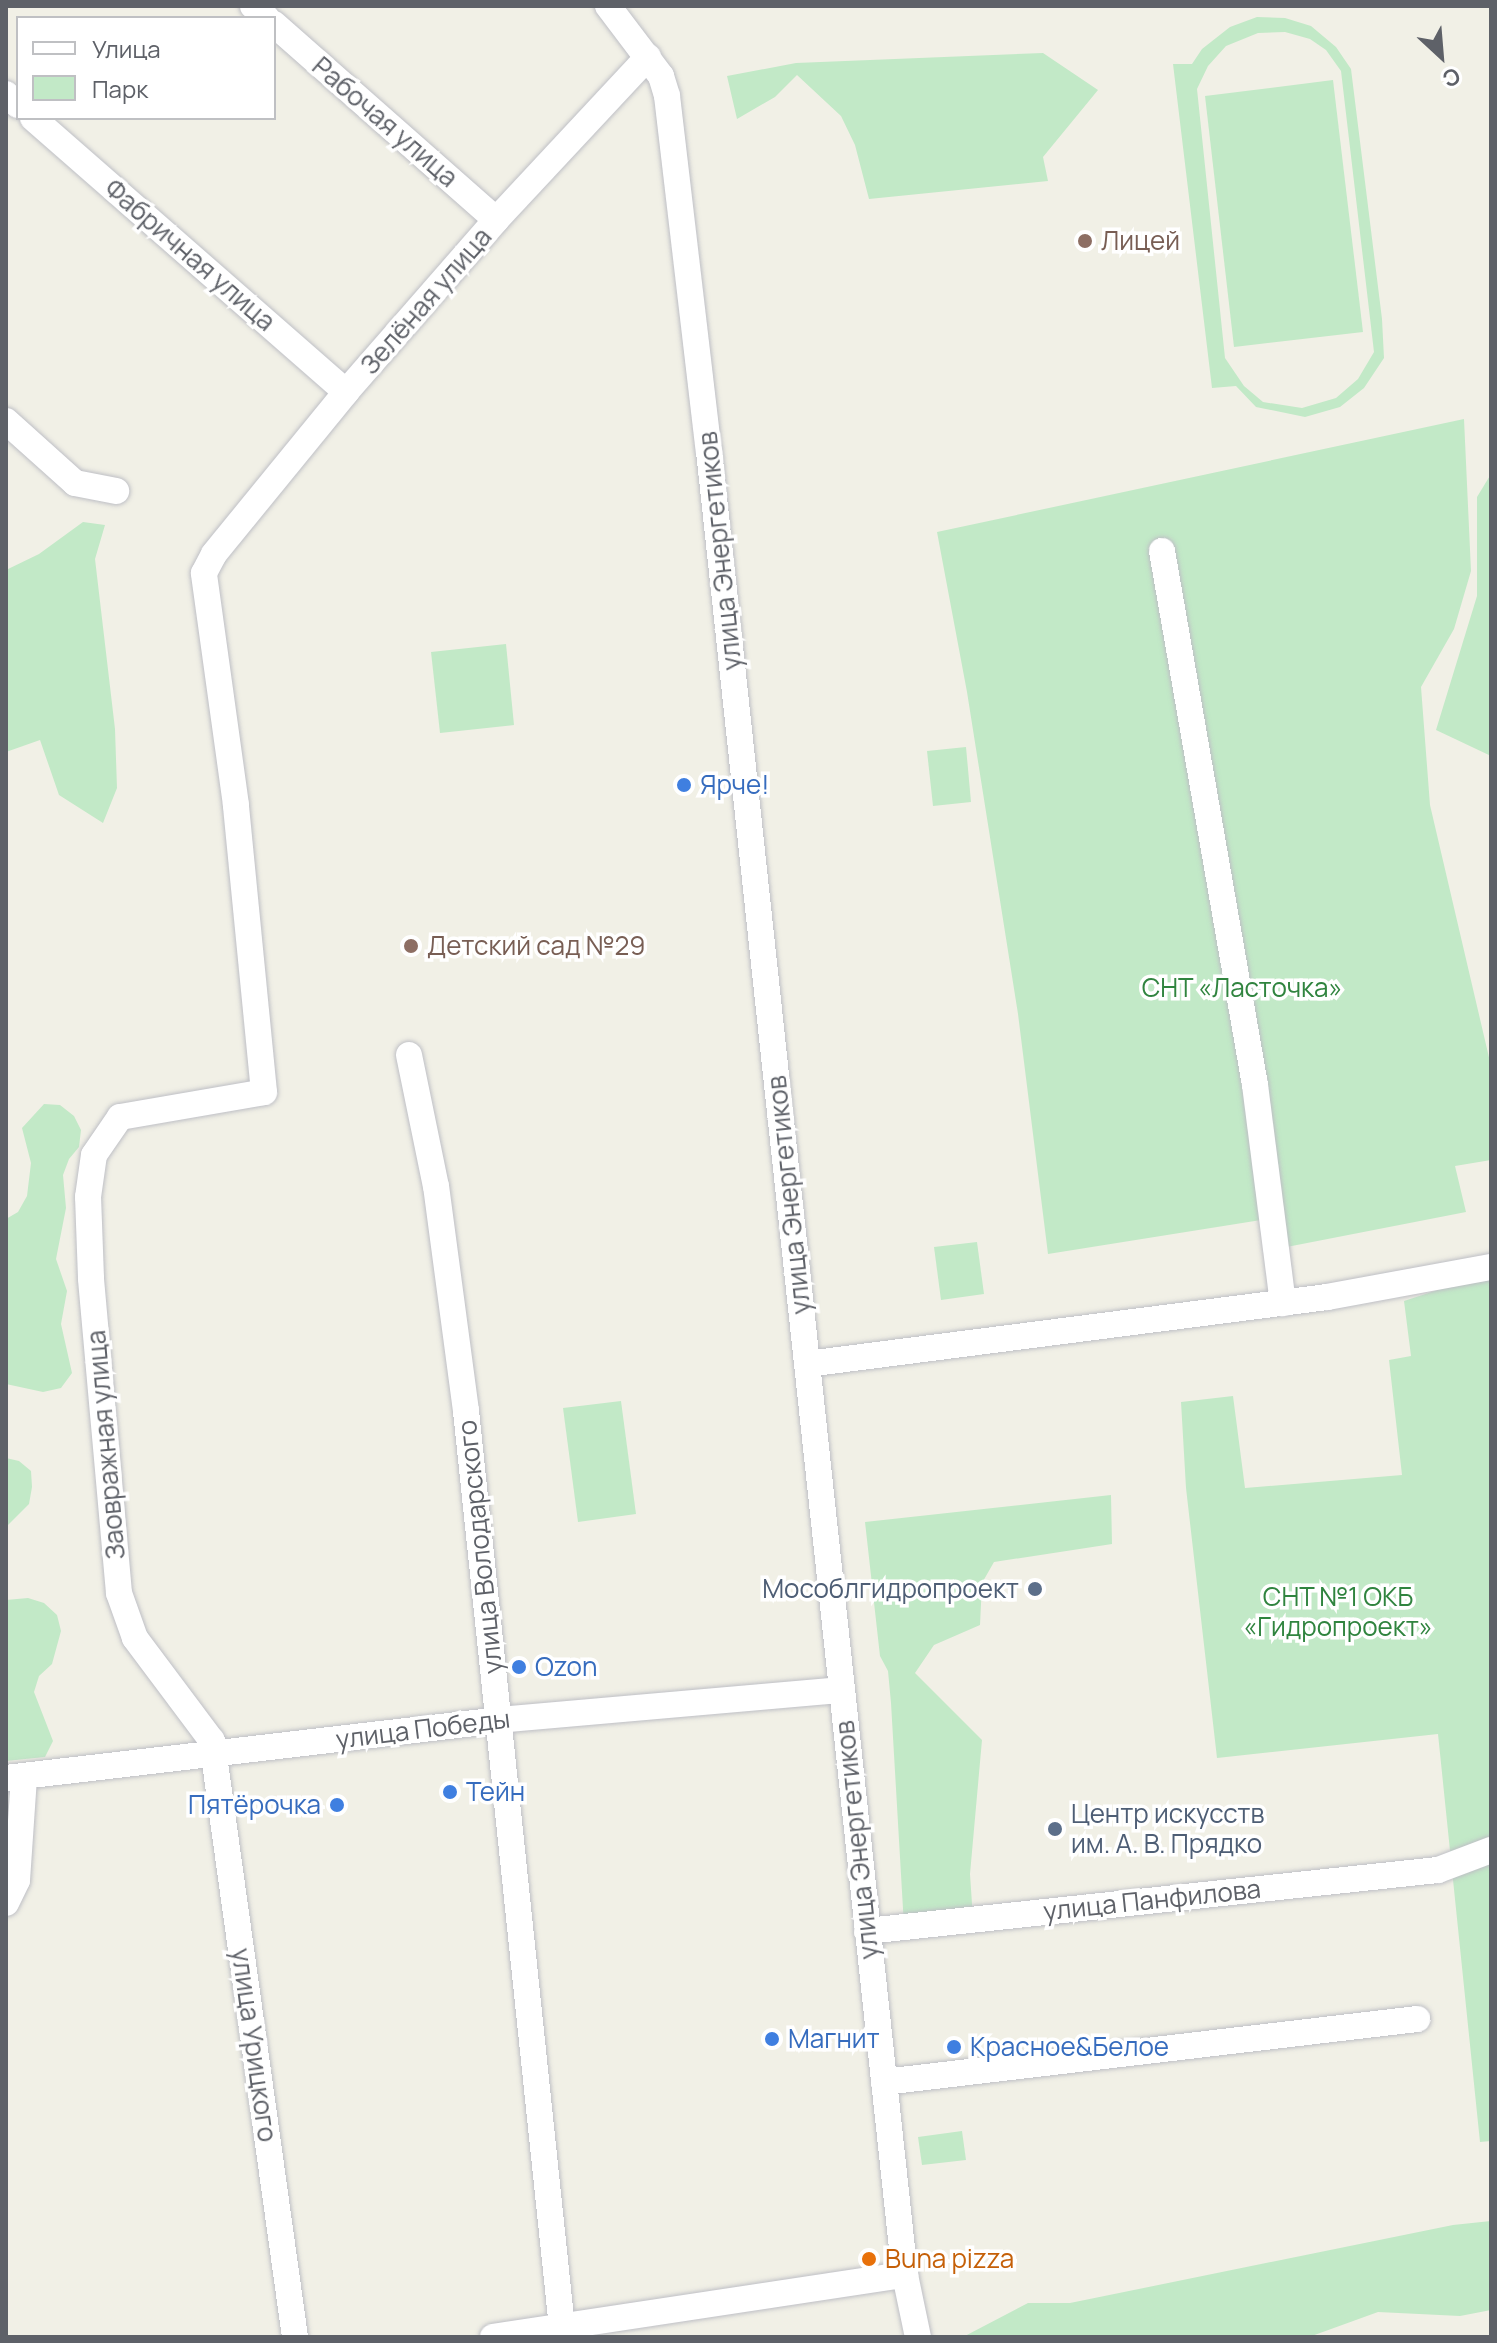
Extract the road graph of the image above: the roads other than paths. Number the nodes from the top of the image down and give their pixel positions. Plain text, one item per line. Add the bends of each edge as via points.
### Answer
1 (608, 6) edge
2 (276, 26) edge
3 (648, 57) junction
4 (35, 120) edge
5 (496, 220) junction
6 (346, 392) junction
7 (6, 421) edge
8 (116, 491) dead end
9 (1162, 551) dead end
10 (409, 1055) dead end
11 (120, 1117) joint
12 (1491, 1267) edge
13 (1283, 1303) junction
14 (807, 1364) junction
15 (841, 1690) junction
16 (498, 1720) junction
17 (213, 1754) junction
18 (15, 1777) edge
19 (1491, 1850) edge
20 (6, 1903) edge
21 (867, 1931) junction
22 (1417, 2019) dead end
23 (884, 2082) junction
24 (905, 2275) junction
25 (562, 2328) junction
26 (295, 2337) edge
27 (493, 2337) edge
28 (918, 2337) edge

1 - 3 street, улица Энергетиков
2 - 5 street, Рабочая улица
3 - 5 street, Зелёная улица
3 - 14 street, улица Энергетиков via 667,96
4 - 6 street, Фабричная улица
5 - 6 street, Зелёная улица
6 - 11 street, Зелёная улица via 204,573 236,805 264,1092
7 - 8 street via 75,483
9 - 13 street via 1255,1085
10 - 16 street, улица Володарского via 452,1300
11 - 17 street, Заовражная улица via 94,1155 88,1197 119,1593 135,1638 212,1741
12 - 13 street
13 - 14 street
14 - 15 street, улица Энергетиков
15 - 16 street, улица Победы
15 - 21 street, улица Энергетиков
16 - 17 street, улица Победы
16 - 25 street, улица Володарского
17 - 18 street, улица Победы
17 - 26 street, улица Урицкого
18 - 20 street via 17,1880
19 - 21 street, улица Панфилова via 1438,1870
21 - 23 street, улица Энергетиков
22 - 23 street
23 - 24 street, улица Энергетиков
24 - 25 street
24 - 28 street, улица Энергетиков
25 - 27 street

